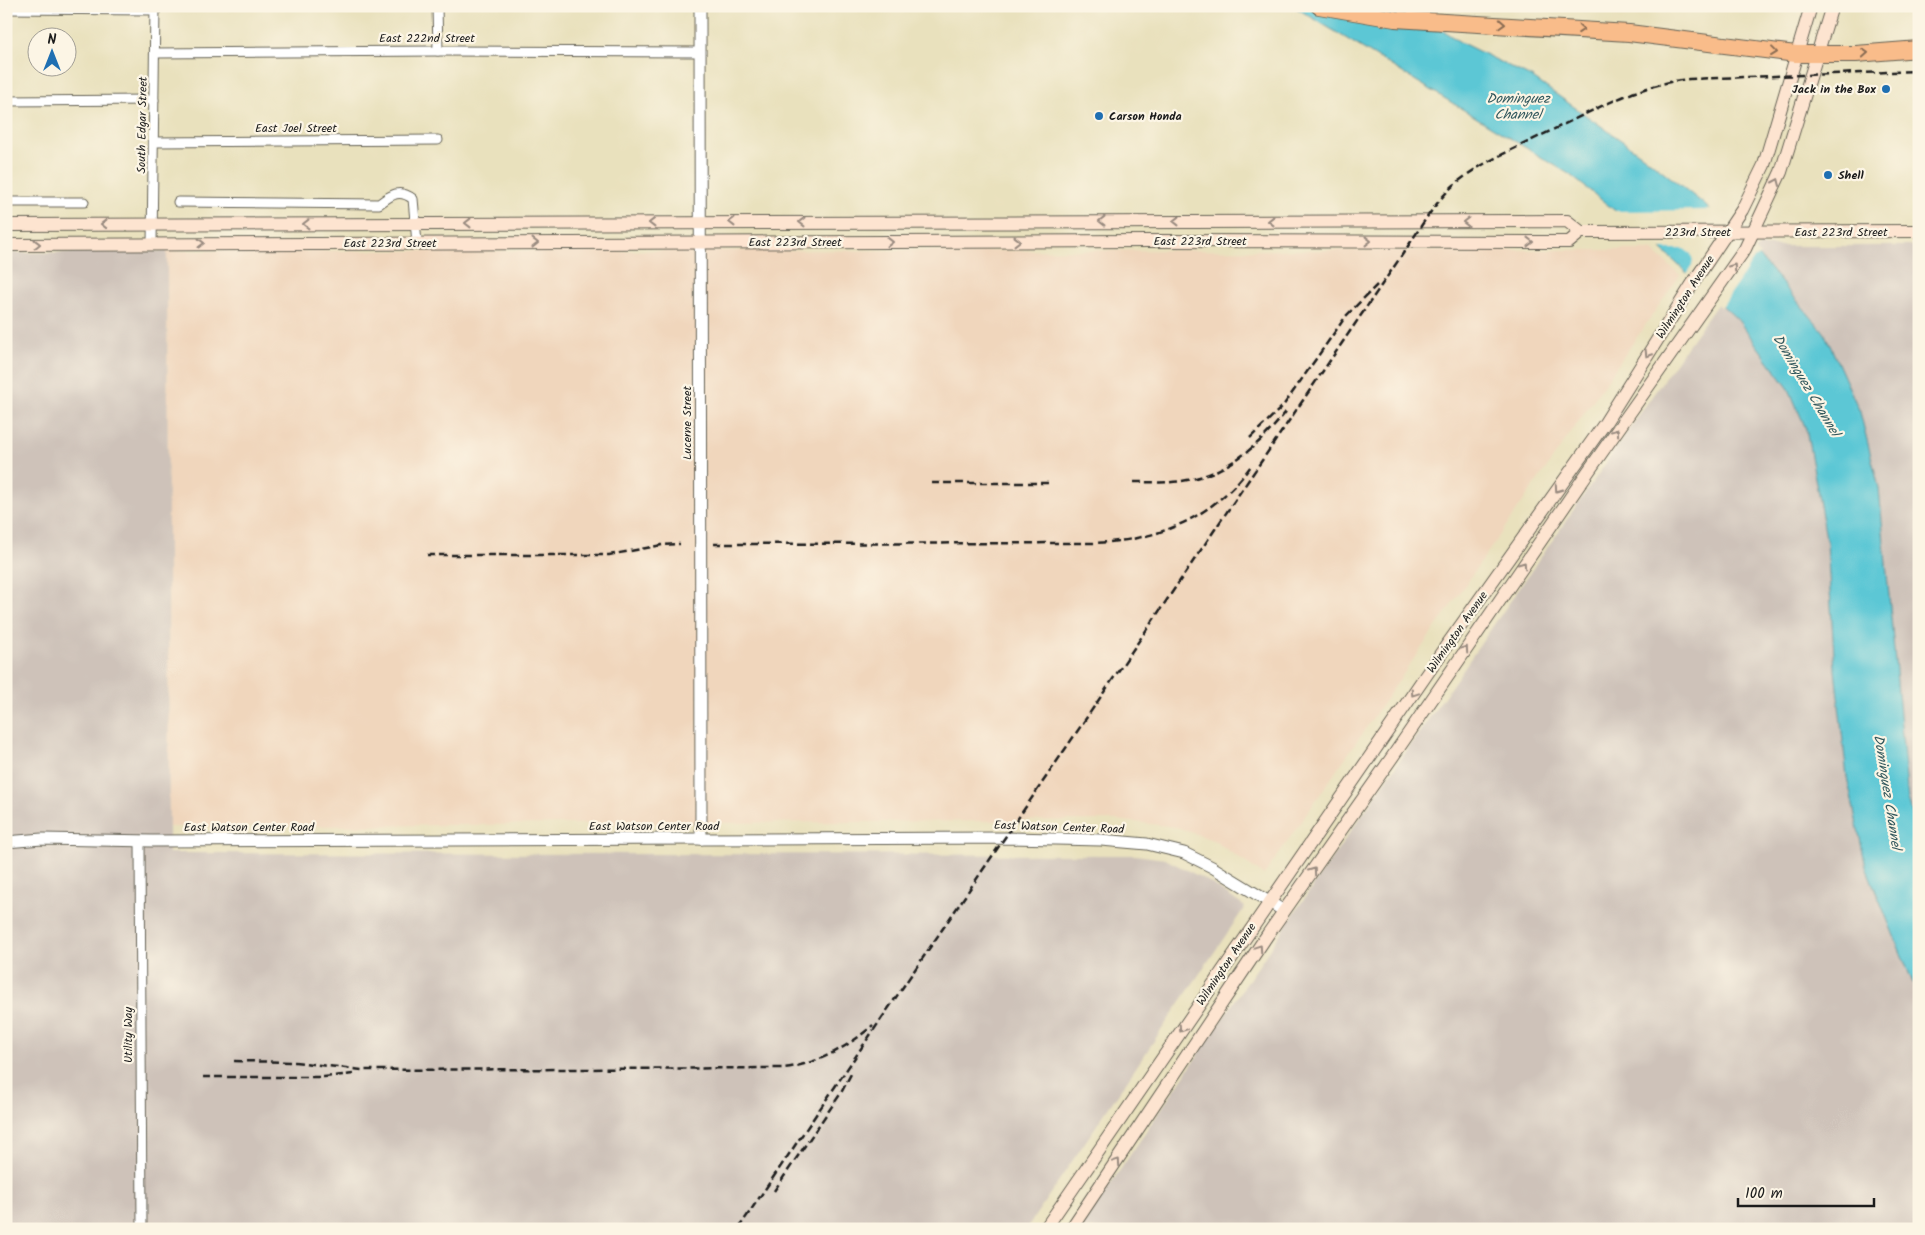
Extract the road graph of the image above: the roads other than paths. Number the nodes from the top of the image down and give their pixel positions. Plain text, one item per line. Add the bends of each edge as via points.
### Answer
1 (438, 6) edge
2 (700, 6) edge
3 (1320, 6) edge
4 (1812, 6) edge
5 (1832, 6) edge
6 (155, 8) edge
7 (6, 9) edge
8 (1919, 49) edge
9 (438, 51) junction
10 (700, 52) junction
11 (155, 53) junction
12 (1796, 54) junction
13 (1816, 55) junction
14 (154, 100) junction
15 (6, 101) edge
16 (1778, 116) junction
17 (1796, 123) junction
18 (438, 140) dead end
19 (155, 142) junction
20 (6, 202) edge
21 (84, 202) dead end
22 (178, 202) dead end
23 (416, 223) junction
24 (700, 223) junction
25 (153, 224) junction
26 (6, 225) edge
27 (1758, 230) junction
28 (1919, 231) edge
29 (1581, 232) junction
30 (1633, 232) joint
31 (1727, 233) junction
32 (700, 242) junction
33 (417, 243) junction
34 (152, 244) junction
35 (6, 245) edge
36 (1482, 596) junction
37 (1495, 605) junction
38 (701, 839) junction
39 (140, 841) junction
40 (6, 842) edge
41 (1268, 902) junction
42 (1284, 911) junction
43 (142, 1229) edge
44 (1045, 1229) edge
45 (1071, 1229) edge

1 - 9 street
2 - 10 street, Lucerne Street
3 -> 12 highway via 1394,19 1630,33
4 - 12 main road, Wilmington Avenue
5 - 13 main road, Wilmington Avenue
6 - 7 street
6 - 11 street, South Edgar Street
13 -> 8 highway
9 - 10 street, East 222nd Street
9 - 11 street, East 222nd Street
10 - 24 street, Lucerne Street
11 - 14 street, South Edgar Street
12 - 13 highway
12 - 16 main road, Wilmington Avenue
13 - 17 main road, Wilmington Avenue
14 - 15 street
14 - 19 street, South Edgar Street
16 - 17 main road
16 - 31 main road, Wilmington Avenue via 1764,165
27 -> 17 main road, Wilmington Avenue
18 - 19 street, East Joel Street
19 - 25 street, South Edgar Street
20 - 21 street
22 - 23 street via 379,204 398,193 413,199
24 -> 23 main road, East 223rd Street
23 -> 25 main road, East 223rd Street
23 - 33 street
29 -> 24 main road, East 223rd Street via 1567,221
24 - 32 street, Lucerne Street
25 -> 26 main road, East 223rd Street
25 - 34 street, South Edgar Street
27 - 28 main road, East 223rd Street
27 - 31 main road, 223rd Street
37 -> 27 main road, Wilmington Avenue
29 - 30 main road, East 223rd Street
32 -> 29 main road, East 223rd Street via 1569,242
30 - 31 main road, 223rd Street
31 -> 36 main road, Wilmington Avenue via 1605,423
33 -> 32 main road, East 223rd Street
32 - 38 street, Lucerne Street
34 -> 33 main road, East 223rd Street
35 -> 34 main road, East 223rd Street
36 - 37 main road
36 -> 41 main road, Wilmington Avenue
42 -> 37 main road, Wilmington Avenue
38 - 39 street, East Watson Center Road
38 - 41 street, East Watson Center Road via 1005,838 1147,844 1184,853
39 - 40 street, East Watson Center Road via 42,839
39 - 43 street, Utility Way
41 - 42 street, East Watson Center Road
41 -> 44 main road, Wilmington Avenue
45 -> 42 main road, Wilmington Avenue

